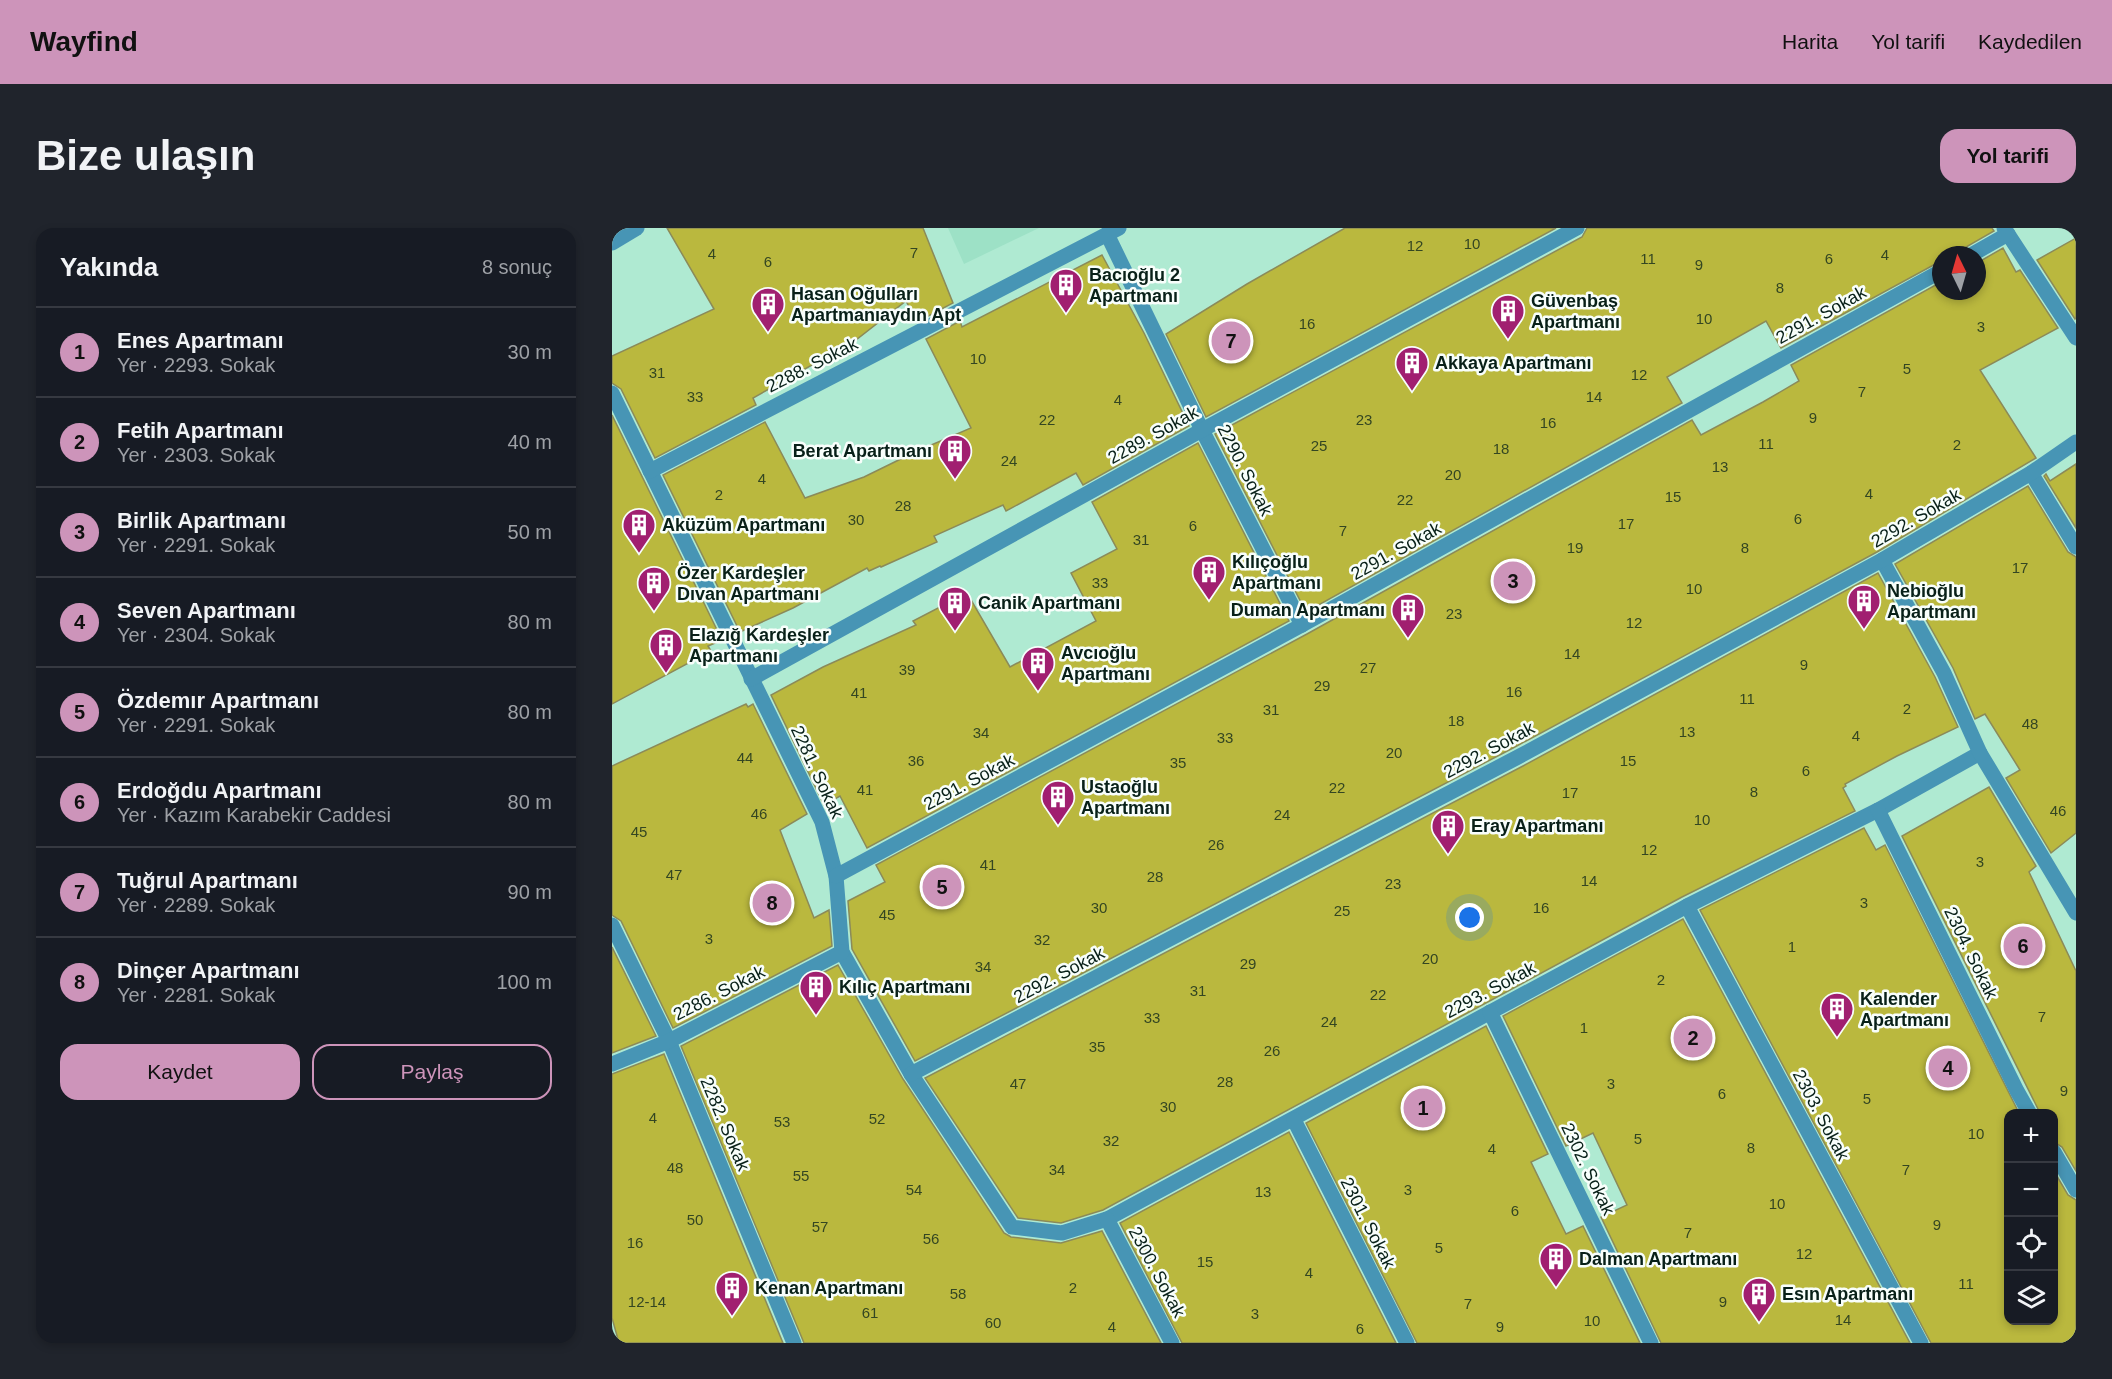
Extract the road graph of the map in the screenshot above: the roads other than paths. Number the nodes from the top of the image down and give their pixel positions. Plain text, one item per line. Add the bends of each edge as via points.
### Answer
1 (638, 228) edge
2 (1577, 228) edge
3 (1113, 231) edge
4 (2006, 231) edge
5 (612, 243) edge
6 (1984, 246) edge
7 (1932, 276) edge
8 (2076, 338) edge
9 (612, 393) edge
10 (1202, 430) junction
11 (2076, 442) edge
12 (650, 471) junction
13 (2031, 473) junction
14 (2076, 547) edge
15 (1882, 560) junction
16 (1302, 625) junction
17 (751, 679) junction
18 (1980, 753) junction
19 (1878, 810) junction
20 (836, 876) junction
21 (1687, 906) junction
22 (2076, 913) edge
23 (612, 925) edge
24 (842, 952) junction
25 (1490, 1012) junction
26 (669, 1041) junction
27 (612, 1064) edge
28 (911, 1074) junction
29 (2028, 1109) edge
30 (1294, 1120) junction
31 (2058, 1159) edge
32 (2076, 1190) edge
33 (1107, 1219) junction
34 (1012, 1227) joint
35 (794, 1343) edge
36 (1172, 1343) edge
37 (1407, 1343) edge
38 (1651, 1343) edge
39 (1921, 1343) edge

1 - 5 street
2 - 10 street, 2289. Sokak
3 - 10 street, 2290. Sokak
3 - 12 street, 2288. Sokak
4 - 6 street
4 - 8 street
7 - 16 street, 2291. Sokak
9 - 12 street, 2281. Sokak
10 - 16 street, 2290. Sokak
10 - 17 street, 2289. Sokak
11 - 13 street, 2292. Sokak
12 - 17 street, 2281. Sokak
13 - 14 street
13 - 15 street, 2292. Sokak
15 - 18 street via 1944,673
15 - 28 street, 2292. Sokak via 1518,757
16 - 20 street, 2291. Sokak
17 - 20 street, 2281. Sokak via 822,822
18 - 19 street, 2293. Sokak
18 - 22 street
19 - 21 street, 2293. Sokak
19 - 29 street, 2304. Sokak
20 - 24 street, 2281. Sokak
21 - 25 street, 2293. Sokak
21 - 39 street, 2303. Sokak
23 - 26 street, 2282. Sokak
24 - 26 street, 2286. Sokak
24 - 28 street, 2281. Sokak
25 - 30 street, 2293. Sokak
25 - 38 street, 2302. Sokak
26 - 27 street, 2286. Sokak
26 - 35 street, 2282. Sokak
28 - 34 street, 2281. Sokak
30 - 33 street, 2293. Sokak
30 - 37 street, 2301. Sokak
31 - 32 street
33 - 34 street, 2293. Sokak via 1062,1233
33 - 36 street, 2300. Sokak

